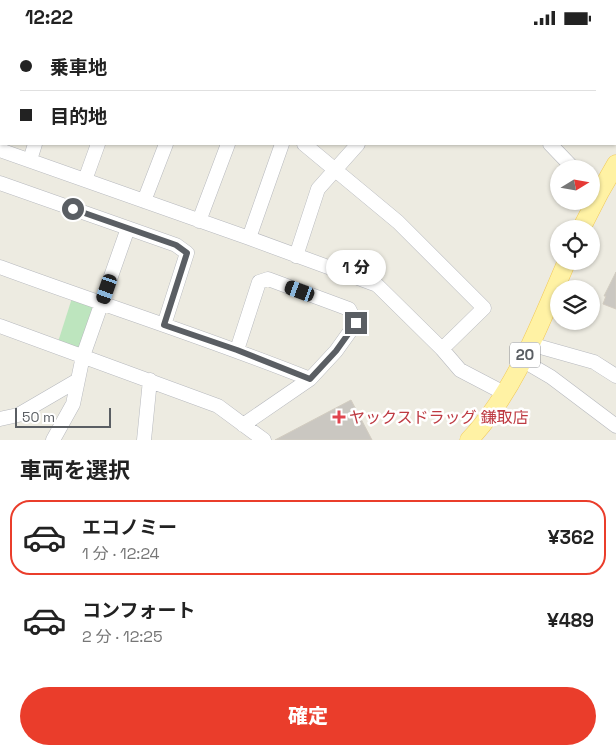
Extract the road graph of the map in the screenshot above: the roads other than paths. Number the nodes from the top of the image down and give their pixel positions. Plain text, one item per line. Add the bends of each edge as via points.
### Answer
1 (35, 145) edge
2 (98, 145) edge
3 (166, 145) edge
4 (228, 145) edge
5 (282, 145) edge
6 (305, 145) edge
7 (357, 145) edge
8 (551, 145) edge
9 (0, 151) edge
10 (565, 160) edge
11 (30, 161) junction
12 (616, 164) edge
13 (336, 169) junction
14 (85, 180) junction
15 (600, 182) edge
16 (0, 183) edge
17 (144, 201) junction
18 (198, 221) junction
19 (128, 228) junction
20 (249, 238) junction
21 (296, 256) junction
22 (0, 267) edge
23 (563, 270) edge
24 (102, 305) junction
25 (164, 325) junction
26 (0, 326) edge
27 (442, 349) junction
28 (237, 350) junction
29 (526, 352) junction
30 (83, 356) junction
31 (616, 375) edge
32 (310, 379) junction
33 (78, 380) junction
34 (150, 380) junction
35 (504, 393) junction
36 (0, 419) edge
37 (244, 425) junction
38 (616, 426) edge
39 (53, 440) edge
40 (144, 440) edge
41 (264, 440) edge
42 (469, 440) edge

1 - 11 street
2 - 14 street
3 - 17 street
4 - 18 street
5 - 20 street
6 - 13 street
7 - 13 street
8 - 10 street
9 - 11 street
11 - 14 street
12 - 15 main road
13 - 21 street via 318,189
13 - 27 street via 398,223 484,308
14 - 17 street
16 - 19 street
17 - 18 street
18 - 20 street
19 - 24 street
19 - 25 street via 176,245 187,253
20 - 21 street
21 - 27 street via 377,285
22 - 24 street
23 - 29 main road, 20
24 - 25 street
24 - 30 street
25 - 28 street
26 - 30 street
27 - 35 street via 460,370
28 - 32 street
28 - 32 street via 259,282 268,279 349,309 356,323
29 - 31 street via 594,362
29 - 35 main road, 20
29 - 38 street via 551,377
30 - 33 street
30 - 34 street
32 - 37 street
33 - 36 street via 18,415
33 - 39 street via 73,404
34 - 37 street via 218,406
34 - 40 street
35 - 42 main road, 20
37 - 41 street

